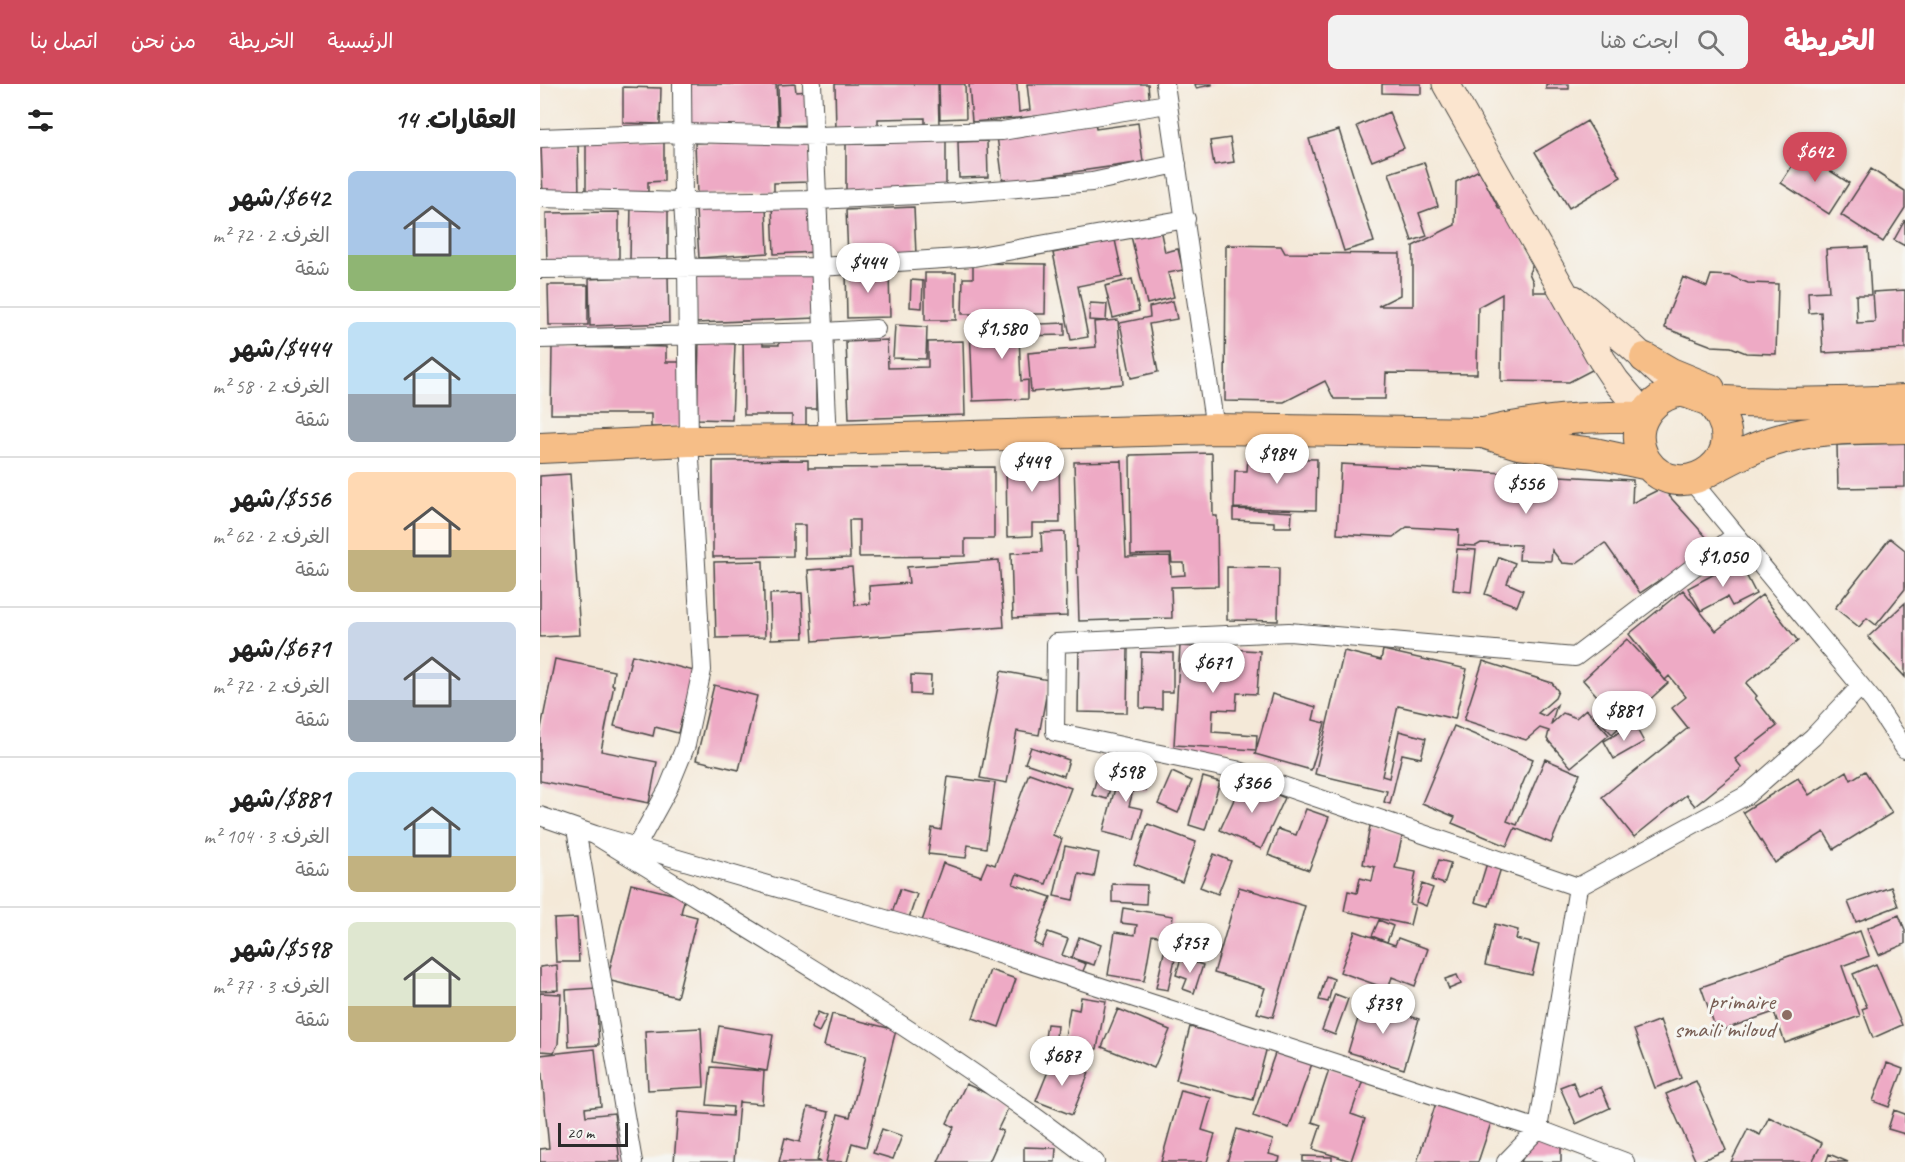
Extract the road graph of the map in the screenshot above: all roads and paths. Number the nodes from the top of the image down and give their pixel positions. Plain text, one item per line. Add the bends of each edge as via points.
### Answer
1 (682, 84) edge
2 (812, 84) edge
3 (1164, 84) edge
4 (1446, 84) edge
5 (1167, 104) junction
6 (682, 133) junction
7 (814, 136) junction
8 (540, 138) edge
9 (1177, 164) junction
10 (540, 198) edge
11 (818, 200) junction
12 (683, 202) junction
13 (1186, 219) junction
14 (687, 267) junction
15 (820, 267) junction
16 (540, 269) edge
17 (1564, 291) junction
18 (876, 328) dead end
19 (823, 332) junction
20 (688, 336) junction
21 (540, 339) edge
22 (1645, 358) junction
23 (1679, 392) junction
24 (1708, 400) junction
25 (1905, 400) edge
26 (1756, 402) junction
27 (1643, 416) junction
28 (1905, 428) edge
29 (1215, 429) junction
30 (1483, 433) junction
31 (828, 440) junction
32 (689, 441) junction
33 (540, 448) edge
34 (1649, 465) junction
35 (1700, 475) junction
36 (1736, 535) junction
37 (1861, 686) junction
38 (1905, 749) edge
39 (540, 816) edge
40 (576, 829) junction
41 (595, 836) junction
42 (636, 847) junction
43 (1578, 887) junction
44 (1538, 1129) junction
45 (633, 1162) edge
46 (1095, 1162) edge
47 (1506, 1162) edge
48 (1625, 1162) edge

1 - 6 street
2 - 7 street
3 - 5 street
4 - 17 street
5 - 7 street via 1002,131
5 - 9 street
6 - 7 street
6 - 8 street
6 - 12 street
7 - 11 street
9 - 11 street via 1092,182 956,194
9 - 13 street
10 - 12 street
11 - 12 street
11 - 15 street
12 - 14 street
13 - 15 street via 974,257
13 - 29 street
14 - 15 street
14 - 16 street
14 - 20 street
15 - 19 street
17 - 22 street
17 - 27 street via 1616,381
18 - 19 street
19 - 20 street
19 - 31 street
20 - 21 street
20 - 32 street
22 - 23 street
22 - 26 main road via 1698,385
23 - 24 main road
23 - 27 main road via 1659,399
24 - 26 main road
24 - 35 main road via 1726,427 1726,443 1721,459
25 - 26 main road
27 - 30 main road via 1562,418
27 - 34 main road via 1639,442
28 - 35 main road via 1823,430 1783,438 1748,450
29 - 30 main road
29 - 31 main road
30 - 34 main road via 1518,444 1594,453
31 - 32 main road
32 - 33 main road
32 - 42 street via 702,670 686,745 668,789
34 - 35 main road via 1661,475 1675,479
35 - 36 street
36 - 37 street
36 - 43 street via 1575,657 1290,632 1056,643 1055,732 1236,770
37 - 38 street
37 - 43 street via 1813,737 1747,795
39 - 40 street
40 - 41 street
40 - 45 street
41 - 42 street
41 - 46 street via 909,1030 1031,1112
42 - 44 street via 944,936
43 - 44 street
44 - 47 street
44 - 48 street

